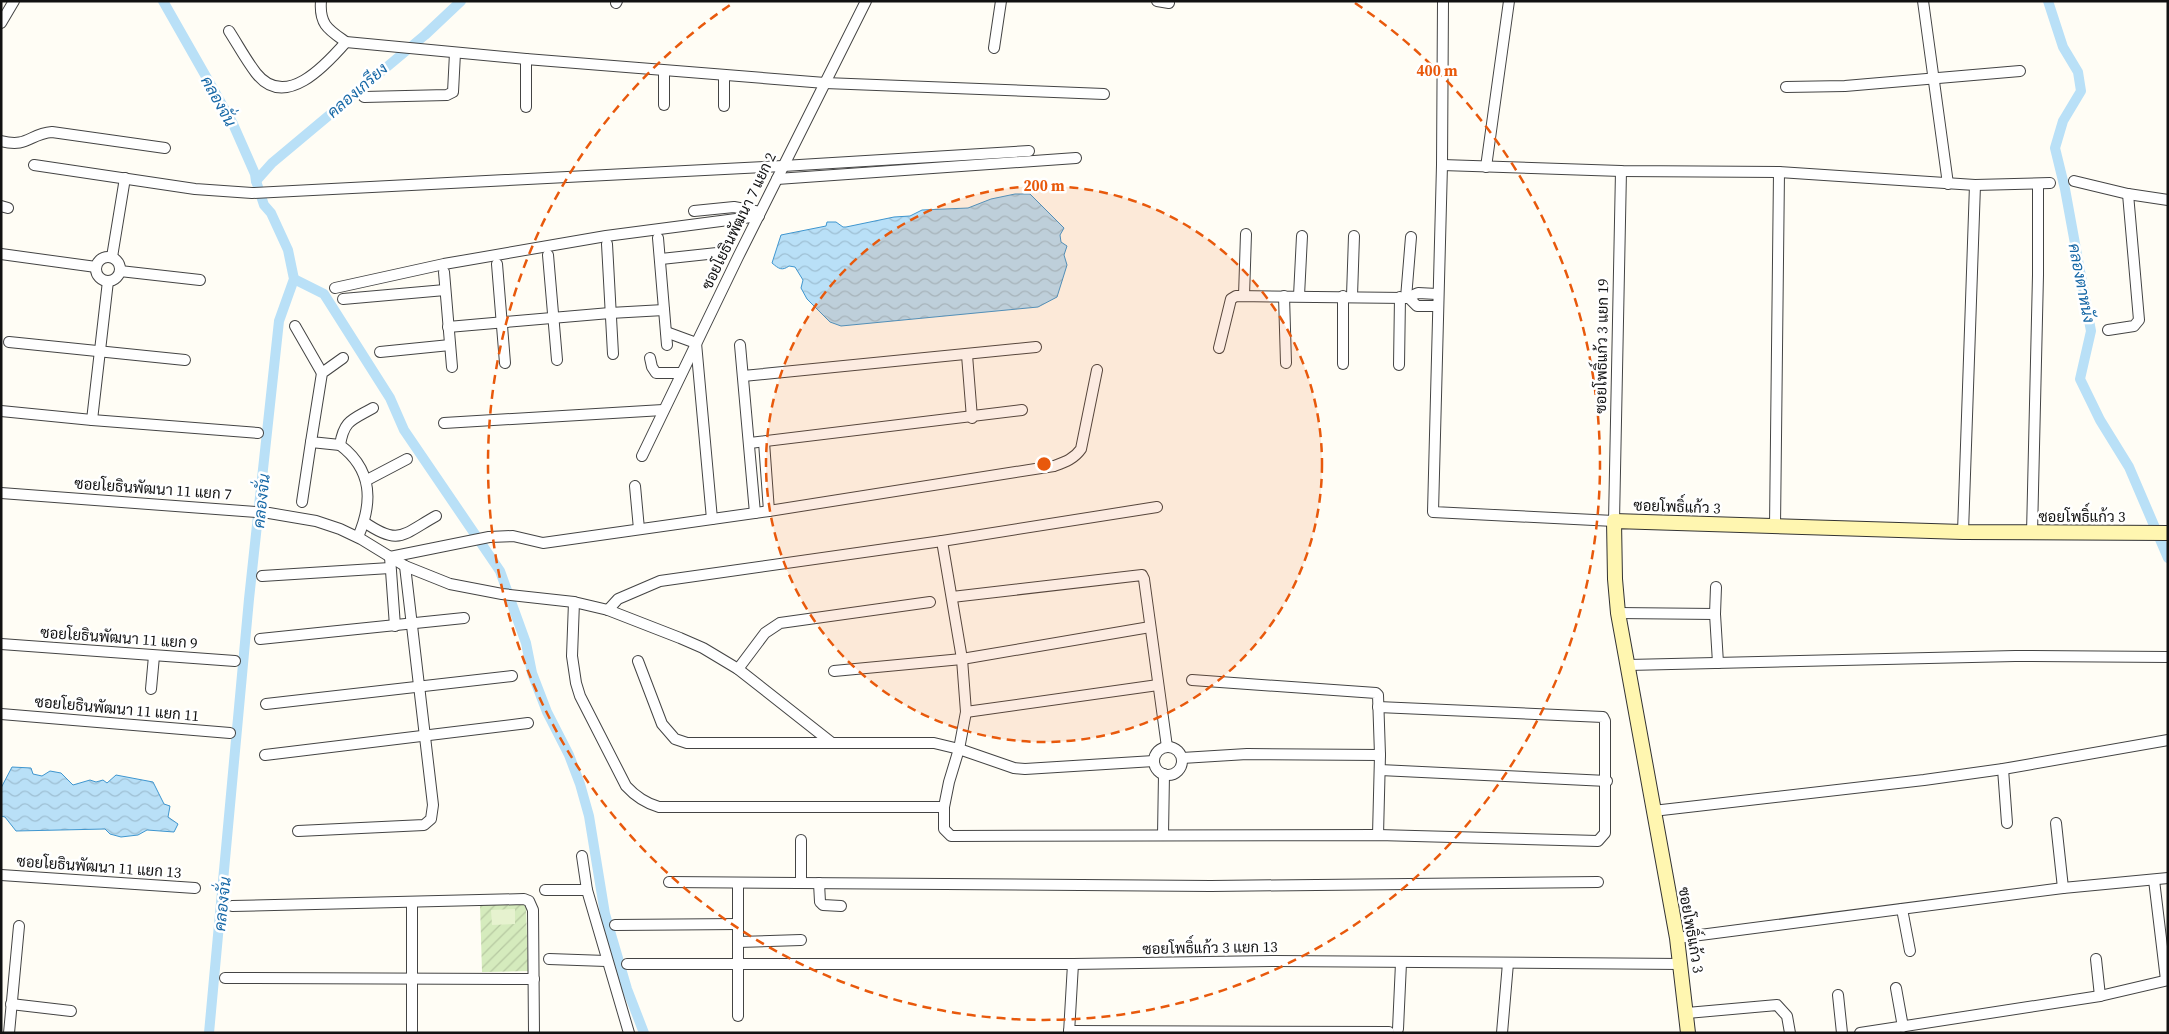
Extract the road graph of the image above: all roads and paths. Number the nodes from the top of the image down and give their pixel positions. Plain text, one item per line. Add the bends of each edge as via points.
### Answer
1 (14, 1) edge
2 (321, 1) edge
3 (866, 1) edge
4 (1001, 1) edge
5 (1157, 1) edge
6 (1443, 1) edge
7 (1509, 1) edge
8 (1923, 1) edge
9 (1169, 2) dead end
10 (1, 23) edge
11 (229, 31) dead end
12 (346, 42) junction
13 (994, 48) dead end
14 (455, 53) junction
15 (526, 59) junction
16 (664, 71) junction
17 (2020, 71) dead end
18 (724, 75) junction
19 (1935, 80) junction
20 (825, 84) junction
21 (1786, 87) dead end
22 (1104, 94) dead end
23 (364, 97) dead end
24 (664, 105) dead end
25 (724, 106) dead end
26 (526, 107) dead end
27 (1, 141) edge
28 (165, 148) dead end
29 (1029, 151) dead end
30 (1076, 158) dead end
31 (34, 165) dead end
32 (1442, 165) junction
33 (783, 166) junction
34 (1486, 166) junction
35 (1621, 172) junction
36 (1779, 172) junction
37 (125, 178) junction
38 (777, 179) junction
39 (2074, 181) dead end
40 (2050, 183) dead end
41 (1948, 184) junction
42 (2038, 184) junction
43 (1975, 185) junction
44 (2128, 194) junction
45 (2168, 200) edge
46 (694, 211) dead end
47 (759, 214) junction
48 (1246, 234) dead end
49 (1302, 236) dead end
50 (1354, 236) dead end
51 (1411, 237) dead end
52 (658, 238) dead end
53 (607, 244) dead end
54 (717, 253) dead end
55 (1, 254) edge
56 (548, 255) dead end
57 (112, 258) junction
58 (661, 259) junction
59 (497, 264) dead end
60 (96, 268) junction
61 (120, 271) junction
62 (444, 272) dead end
63 (200, 280) dead end
64 (108, 281) junction
65 (335, 288) dead end
66 (445, 290) junction
67 (1437, 294) junction
68 (1244, 296) junction
69 (1284, 296) junction
70 (1298, 296) junction
71 (1348, 296) junction
72 (1405, 297) junction
73 (343, 299) dead end
74 (1437, 306) junction
75 (664, 310) junction
76 (610, 312) junction
77 (552, 318) junction
78 (502, 322) junction
79 (295, 326) dead end
80 (448, 327) junction
81 (2108, 330) dead end
82 (666, 332) junction
83 (8, 342) dead end
84 (696, 343) junction
85 (450, 345) junction
86 (667, 345) dead end
87 (740, 346) dead end
88 (1036, 347) dead end
89 (1219, 348) dead end
90 (99, 351) junction
91 (380, 352) dead end
92 (613, 354) dead end
93 (967, 355) junction
94 (342, 358) dead end
95 (650, 358) dead end
96 (186, 360) dead end
97 (557, 360) dead end
98 (505, 363) dead end
99 (1286, 363) dead end
100 (1343, 364) dead end
101 (1399, 365) dead end
102 (452, 367) dead end
103 (1097, 370) dead end
104 (322, 373) junction
105 (681, 373) junction
106 (743, 376) junction
107 (373, 408) dead end
108 (1, 410) edge
109 (663, 410) junction
110 (1022, 410) dead end
111 (972, 418) junction
112 (92, 420) junction
113 (444, 424) dead end
114 (258, 432) dead end
115 (311, 442) junction
116 (764, 442) junction
117 (750, 443) junction
118 (340, 445) junction
119 (642, 456) dead end
120 (408, 459) dead end
121 (367, 480) junction
122 (635, 486) dead end
123 (1, 493) edge
124 (302, 502) dead end
125 (1157, 507) dead end
126 (769, 511) junction
127 (755, 513) junction
128 (436, 516) dead end
129 (712, 519) junction
130 (1614, 520) junction
131 (364, 522) junction
132 (1775, 526) junction
133 (640, 529) junction
134 (1963, 532) junction
135 (2032, 533) junction
136 (2168, 533) edge
137 (358, 537) junction
138 (942, 540) junction
139 (390, 562) junction
140 (405, 566) junction
141 (262, 576) dead end
142 (1716, 587) dead end
143 (952, 598) junction
144 (574, 602) junction
145 (930, 602) dead end
146 (608, 610) junction
147 (1618, 613) junction
148 (1715, 614) junction
149 (464, 618) dead end
150 (411, 625) junction
151 (395, 626) junction
152 (1150, 627) junction
153 (260, 639) dead end
154 (1, 644) edge
155 (154, 656) junction
156 (2168, 657) edge
157 (962, 659) junction
158 (235, 661) dead end
159 (638, 661) dead end
160 (1718, 663) junction
161 (1628, 665) junction
162 (738, 669) junction
163 (834, 671) dead end
164 (512, 676) dead end
165 (1192, 680) dead end
166 (1158, 685) junction
167 (418, 687) junction
168 (151, 689) dead end
169 (266, 704) dead end
170 (1378, 707) junction
171 (966, 712) junction
172 (1, 714) edge
173 (528, 723) dead end
174 (230, 733) dead end
175 (425, 736) junction
176 (2168, 740) edge
177 (832, 743) junction
178 (1167, 747) junction
179 (959, 748) junction
180 (265, 755) dead end
181 (1380, 755) junction
182 (1182, 758) junction
183 (1154, 761) junction
184 (2003, 769) junction
185 (1380, 770) junction
186 (1164, 774) junction
187 (1607, 781) junction
188 (944, 807) junction
189 (1653, 811) junction
190 (2056, 823) dead end
191 (2007, 824) dead end
192 (298, 831) dead end
193 (1162, 835) junction
194 (1378, 835) junction
195 (801, 840) dead end
196 (582, 856) dead end
197 (1, 875) edge
198 (2168, 878) edge
199 (2154, 880) junction
200 (669, 882) dead end
201 (1598, 882) dead end
202 (738, 883) junction
203 (801, 883) junction
204 (819, 883) junction
205 (195, 888) dead end
206 (2063, 888) junction
207 (545, 890) dead end
208 (587, 890) junction
209 (412, 903) junction
210 (232, 906) dead end
211 (841, 906) dead end
212 (1902, 909) junction
213 (738, 924) junction
214 (615, 925) dead end
215 (19, 926) dead end
216 (1677, 938) junction
217 (801, 940) dead end
218 (738, 942) junction
219 (1910, 951) dead end
220 (549, 959) dead end
221 (2096, 960) dead end
222 (606, 961) junction
223 (1401, 963) junction
224 (1508, 963) junction
225 (627, 964) dead end
226 (739, 964) junction
227 (1073, 964) junction
228 (1681, 964) junction
229 (225, 978) dead end
230 (534, 979) junction
231 (413, 980) junction
232 (2167, 980) edge
233 (1896, 988) dead end
234 (1838, 995) dead end
235 (2100, 996) junction
236 (11, 1004) junction
237 (71, 1011) dead end
238 (1687, 1013) junction
239 (738, 1016) dead end
240 (1903, 1027) junction
241 (628, 1029) edge
242 (1069, 1032) edge
243 (1084, 1032) edge
244 (1130, 1032) edge
245 (1290, 1032) edge
246 (1395, 1032) edge
247 (9, 1033) edge
248 (412, 1033) edge
249 (534, 1033) edge
250 (1502, 1033) edge
251 (1688, 1033) edge
252 (1790, 1033) edge
253 (1842, 1033) edge
254 (1860, 1033) edge

1 - 10 street
2 - 12 street via 320,12 326,27
3 - 20 street, ซอยโยธินพัฒนา 7 แยก 2
4 - 13 street
5 - 9 street
6 - 32 street
7 - 34 street
8 - 19 street
11 - 12 street via 256,73 265,82 284,88 299,83 322,67
12 - 14 street
14 - 15 street
14 - 23 street via 455,84 453,92 447,95
15 - 16 street
15 - 26 street
16 - 18 street
16 - 24 street
17 - 19 street
18 - 20 street
18 - 25 street
19 - 21 street
19 - 41 street
20 - 22 street
20 - 33 street, ซอยโยธินพัฒนา 7 แยก 2
27 - 28 street via 22,143 43,132 52,132
29 - 33 street
30 - 38 street
31 - 37 street
32 - 34 street
32 - 67 street
33 - 37 street via 252,193 214,192
33 - 38 street, ซอยโยธินพัฒนา 7 แยก 2
34 - 35 street
35 - 36 street
35 - 130 street, ซอยโพธิ์แก้ว 3 แยก 19
36 - 41 street
36 - 132 street
37 - 57 street
38 - 47 street, ซอยโยธินพัฒนา 7 แยก 2
39 - 44 street
40 - 42 street
41 - 43 street
42 - 43 street
42 - 135 street
43 - 134 street
44 - 45 street
44 - 81 street via 2139,320 2134,326
46 - 47 street via 734,207
47 - 65 street via 596,238
47 - 84 street, ซอยโยธินพัฒนา 7 แยก 2
48 - 68 street
49 - 70 street
50 - 71 street
51 - 72 street
52 - 58 street
53 - 76 street
54 - 58 street
55 - 60 street
56 - 77 street
57 - 60 street via 101,258
57 - 61 street via 118,261
58 - 75 street
59 - 78 street
60 - 64 street via 98,275
61 - 63 street
61 - 64 street via 117,277
62 - 66 street
64 - 90 street
66 - 73 street
66 - 80 street
67 - 72 street via 1418,293
67 - 74 street
68 - 69 street
68 - 89 street via 1231,299
69 - 70 street
69 - 99 street
70 - 71 street
71 - 72 street
71 - 100 street
72 - 74 street via 1417,306
72 - 101 street
74 - 130 street via 1433,512
75 - 76 street
75 - 82 street
76 - 77 street
76 - 92 street
77 - 78 street
77 - 97 street
78 - 80 street
78 - 98 street
79 - 104 street
80 - 85 street
82 - 84 street
82 - 86 street
83 - 90 street
84 - 105 street, ซอยโยธินพัฒนา 7 แยก 2
84 - 129 street
85 - 91 street
85 - 102 street
87 - 106 street
88 - 93 street
90 - 96 street
90 - 112 street
93 - 106 street
93 - 111 street
94 - 104 street
95 - 105 street via 656,373
103 - 126 street via 1081,449 1068,461 1054,466
104 - 115 street
105 - 109 street, ซอยโยธินพัฒนา 7 แยก 2
106 - 117 street
107 - 118 street via 346,425
108 - 112 street
109 - 113 street
109 - 119 street, ซอยโยธินพัฒนา 7 แยก 2
110 - 111 street
111 - 116 street
112 - 114 street
115 - 118 street
115 - 124 street
116 - 117 street
116 - 126 street
117 - 127 street
118 - 121 street via 357,460
120 - 121 street
121 - 131 street
122 - 133 street
123 - 137 street, ซอยโยธินพัฒนา 11 แยก 7 via 269,513 316,521
125 - 138 street
126 - 127 street
127 - 129 street
128 - 131 street via 402,535 394,536 380,533
129 - 133 street
130 - 132 street, ซอยโพธิ์แก้ว 3
130 - 147 street, ซอยโพธิ์แก้ว 3
131 - 137 street
132 - 134 street, ซอยโพธิ์แก้ว 3
133 - 139 street via 543,543 513,536 488,537
134 - 135 street, ซอยโพธิ์แก้ว 3
135 - 136 street, ซอยโพธิ์แก้ว 3
137 - 139 street, ซอยโยธินพัฒนา 11 แยก 7
138 - 143 street
138 - 146 street via 660,581 618,599
139 - 140 street, ซอยโยธินพัฒนา 11 แยก 7
139 - 141 street
139 - 151 street
140 - 144 street, ซอยโยธินพัฒนา 11 แยก 7 via 450,584
140 - 150 street
142 - 148 street
143 - 152 street via 1140,574 1144,579
143 - 157 street
144 - 146 street, ซอยโยธินพัฒนา 11 แยก 7
144 - 188 street via 572,656 580,696 626,786 645,803 659,807
145 - 162 street via 780,623 765,633
146 - 162 street, ซอยโยธินพัฒนา 11 แยก 7 via 703,648
147 - 148 street
147 - 161 street, ซอยโพธิ์แก้ว 3
148 - 160 street
149 - 150 street
150 - 151 street
150 - 167 street
151 - 153 street
152 - 157 street
152 - 166 street
154 - 155 street, ซอยโยธินพัฒนา 11 แยก 9
155 - 158 street, ซอยโยธินพัฒนา 11 แยก 9
155 - 168 street
156 - 160 street via 2015,656
157 - 163 street
157 - 171 street
159 - 177 street via 662,724 675,739 701,744
160 - 161 street
161 - 189 street, ซอยโพธิ์แก้ว 3
162 - 177 street, ซอยโยธินพัฒนา 11 แยก 7
164 - 167 street
165 - 170 street via 1372,692 1378,695
166 - 171 street
166 - 178 street
167 - 169 street
167 - 175 street
170 - 181 street
170 - 187 street via 1603,718 1606,721
171 - 179 street
172 - 174 street, ซอยโยธินพัฒนา 11 แยก 11
173 - 175 street
175 - 180 street
175 - 192 street via 433,805 428,823
176 - 184 street
177 - 179 street via 934,743
178 - 182 street via 1176,750
178 - 183 street via 1157,751
179 - 183 street via 1014,768 1036,770
179 - 188 street
181 - 182 street via 1247,754
181 - 185 street
182 - 186 street via 1176,772
183 - 186 street via 1155,768
184 - 189 street
184 - 191 street
185 - 187 street
185 - 194 street
186 - 193 street
187 - 194 street via 1605,833 1598,841
188 - 193 street via 944,829 951,836
189 - 216 street, ซอยโพธิ์แก้ว 3
190 - 206 street
193 - 194 street
195 - 203 street
196 - 208 street
197 - 205 street, ซอยโยธินพัฒนา 11 แยก 13
198 - 199 street
199 - 206 street
199 - 232 street
200 - 202 street
201 - 204 street via 1221,886
202 - 203 street
202 - 213 street
203 - 204 street
204 - 211 street via 820,902
206 - 212 street
207 - 208 street
208 - 222 street
209 - 210 street
209 - 230 street via 519,898 529,901 533,910
209 - 231 street
212 - 216 street
212 - 219 street
213 - 214 street
213 - 218 street
215 - 236 street
216 - 228 street, ซอยโพธิ์แก้ว 3
217 - 218 street
218 - 226 street
220 - 222 street
221 - 235 street
222 - 241 street
223 - 224 street, ซอยโพธิ์แก้ว 3 แยก 13
223 - 227 street, ซอยโพธิ์แก้ว 3 แยก 13
223 - 246 street
224 - 228 street, ซอยโพธิ์แก้ว 3 แยก 13
224 - 250 street
225 - 226 street, ซอยโพธิ์แก้ว 3 แยก 13
226 - 227 street, ซอยโพธิ์แก้ว 3 แยก 13
226 - 239 street
227 - 242 street
228 - 238 street, ซอยโพธิ์แก้ว 3
229 - 231 street
230 - 231 street
230 - 249 street
231 - 248 street
232 - 235 street
233 - 240 street
234 - 253 street
235 - 240 street
236 - 237 street
236 - 247 street
238 - 251 street, ซอยโพธิ์แก้ว 3
238 - 252 street via 1777,1005 1787,1016
240 - 254 street
242 - 243 street
243 - 244 street
244 - 245 street
245 - 246 street

